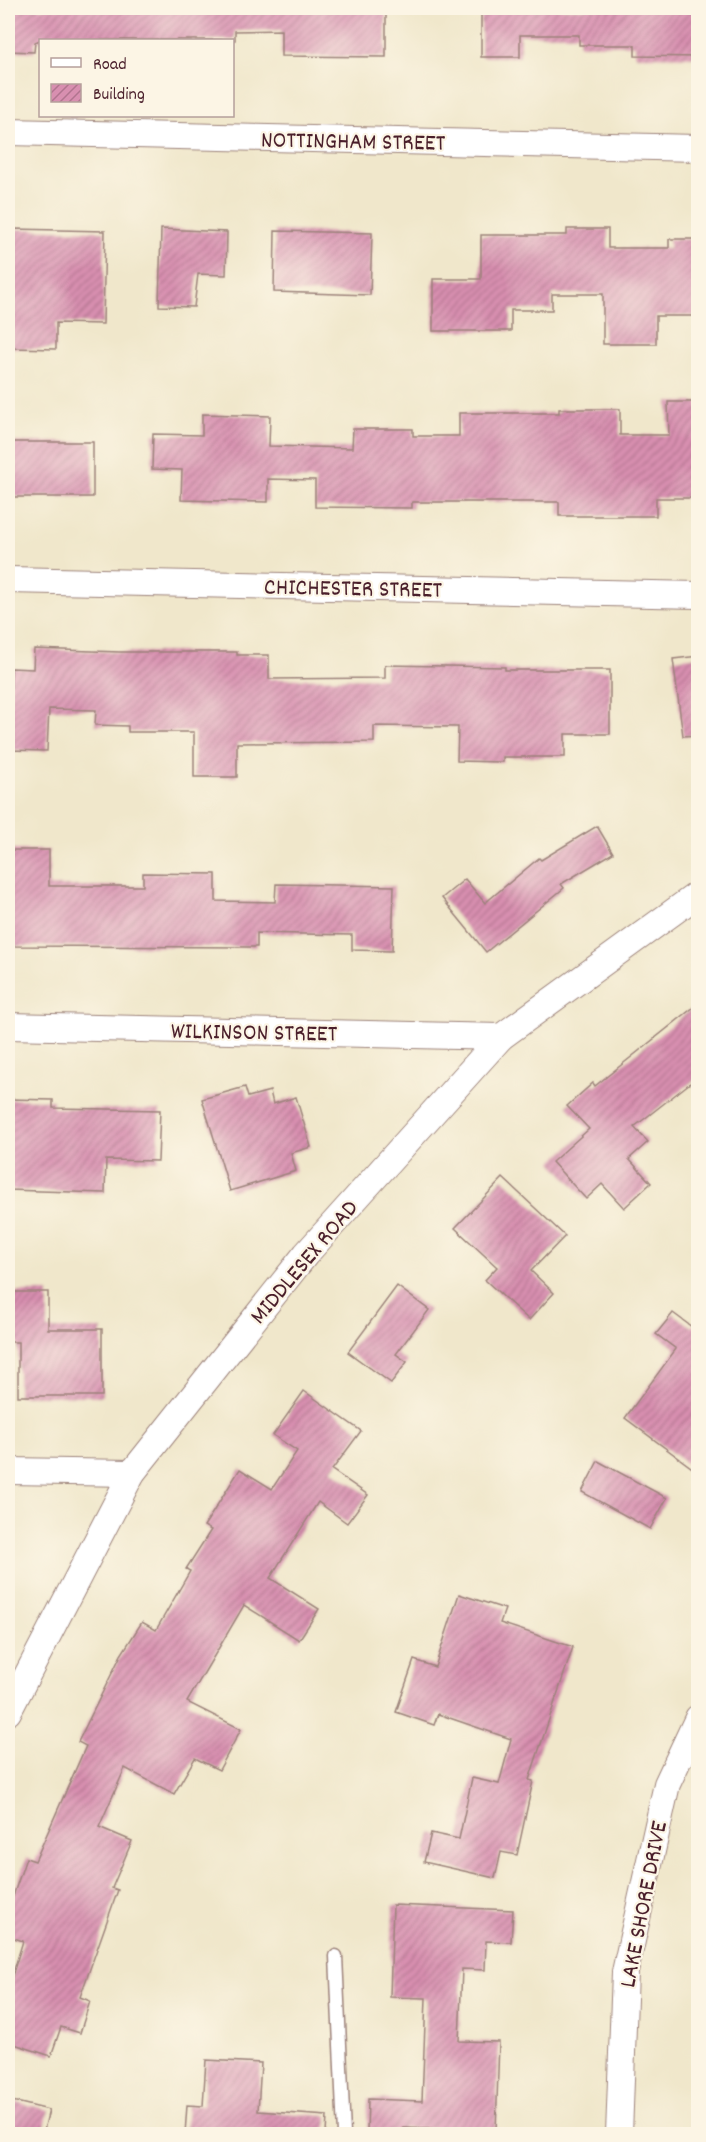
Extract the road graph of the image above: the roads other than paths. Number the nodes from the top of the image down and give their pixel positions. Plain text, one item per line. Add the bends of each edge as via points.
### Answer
1 (8, 132) edge
2 (699, 148) edge
3 (8, 580) edge
4 (699, 595) edge
5 (699, 894) edge
6 (8, 1026) edge
7 (501, 1037) junction
8 (8, 1471) edge
9 (132, 1473) junction
10 (8, 1712) edge
11 (699, 1718) edge
12 (336, 1956) dead end
13 (344, 2134) edge
14 (619, 2134) edge

1 - 2 street, NOTTINGHAM STREET
3 - 4 street, CHICHESTER STREET
5 - 7 street, MIDDLESEX ROAD
6 - 7 street, WILKINSON STREET
7 - 9 street, MIDDLESEX ROAD via 306,1254
8 - 9 street
9 - 10 street, MIDDLESEX ROAD
11 - 14 street, LAKE SHORE DRIVE via 667,1784 625,1972
12 - 13 lane

